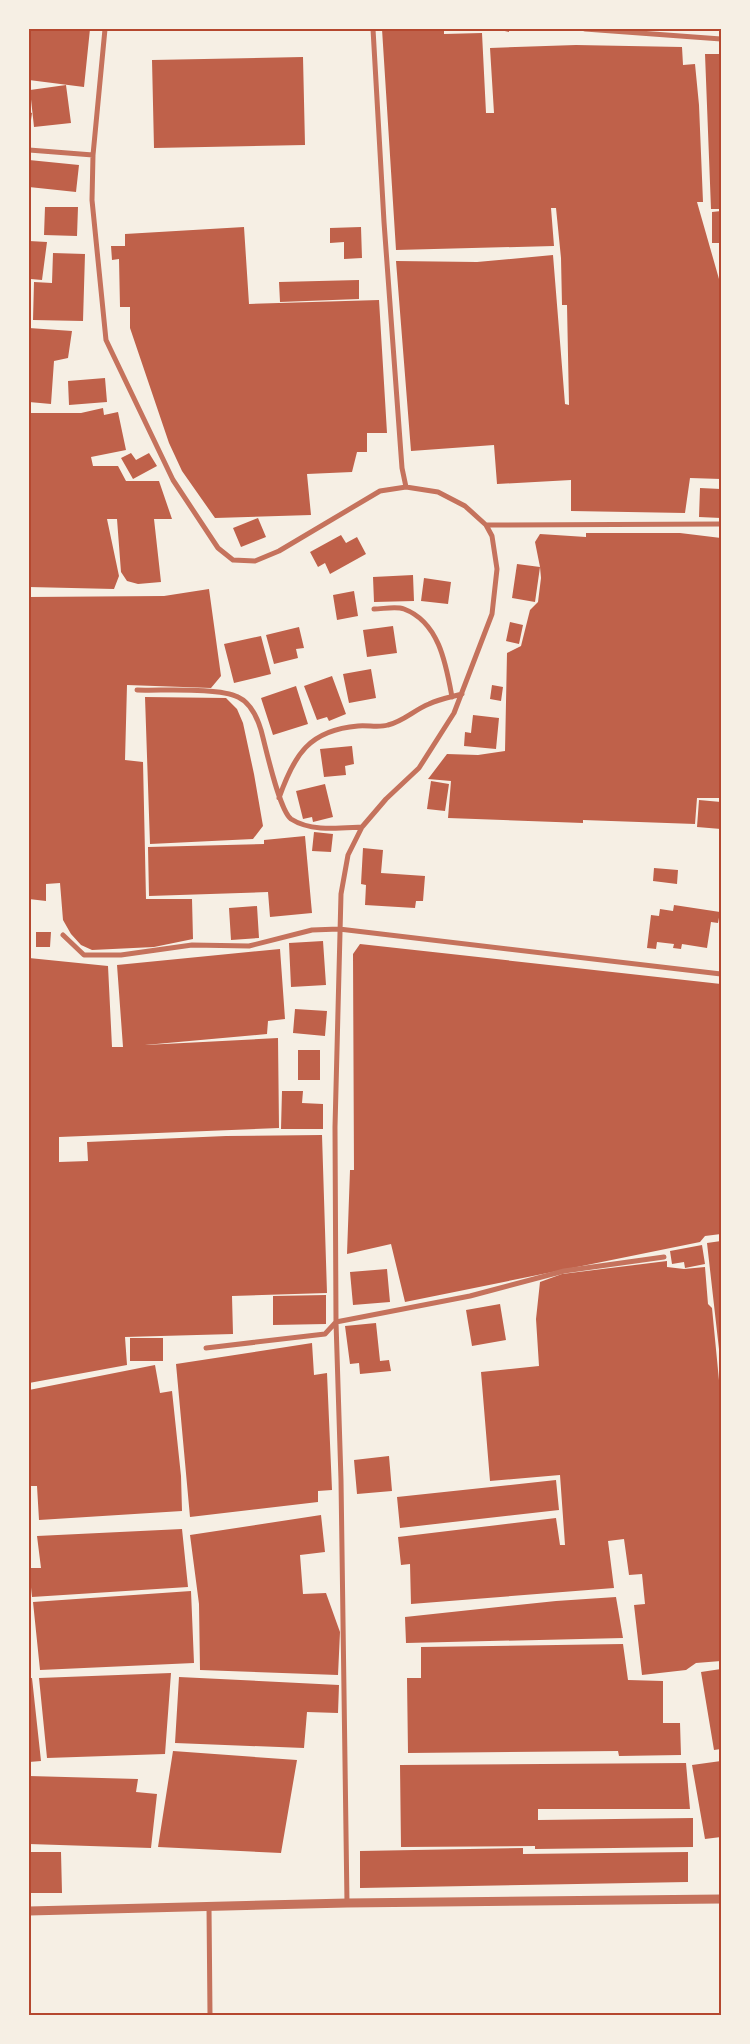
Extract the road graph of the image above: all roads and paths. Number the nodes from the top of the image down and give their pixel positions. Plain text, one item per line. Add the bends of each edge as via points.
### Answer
1 (105, 29) edge
2 (374, 29) edge
3 (585, 29) edge
4 (721, 40) edge
5 (29, 150) edge
6 (93, 155) junction
7 (406, 487) junction
8 (721, 524) edge
9 (486, 525) junction
10 (374, 609) dead end
11 (136, 690) dead end
12 (462, 694) junction
13 (452, 697) junction
14 (279, 799) junction
15 (362, 827) junction
16 (339, 929) junction
17 (62, 934) dead end
18 (721, 974) edge
19 (664, 1257) dead end
20 (336, 1322) junction
21 (206, 1348) dead end
22 (721, 1899) edge
23 (347, 1903) junction
24 (209, 1907) junction
25 (29, 1911) edge
26 (210, 2015) edge

1 - 6 street
2 - 7 street via 384,222
3 - 4 street
5 - 6 street
6 - 7 street via 92,200 106,340 173,480 218,548 233,560 254,561 279,551 380,491
7 - 9 street via 438,492 465,506
8 - 9 street
9 - 12 street via 492,536 497,569 492,614
10 - 13 street via 403,608 422,619 435,636 447,668
11 - 14 street via 211,692 237,696 249,704 258,720
12 - 13 street
12 - 15 street via 454,714 419,768
13 - 14 street via 429,704 399,722 331,731 314,738 298,756
14 - 15 street via 290,818 310,827
15 - 16 street via 348,855
16 - 17 street via 312,930 249,946 192,945 102,955 84,955
16 - 18 street
16 - 20 street
19 - 20 street via 564,1271 470,1296
20 - 21 street via 325,1334
20 - 23 street
22 - 23 street
23 - 24 street
24 - 25 street
24 - 26 street

